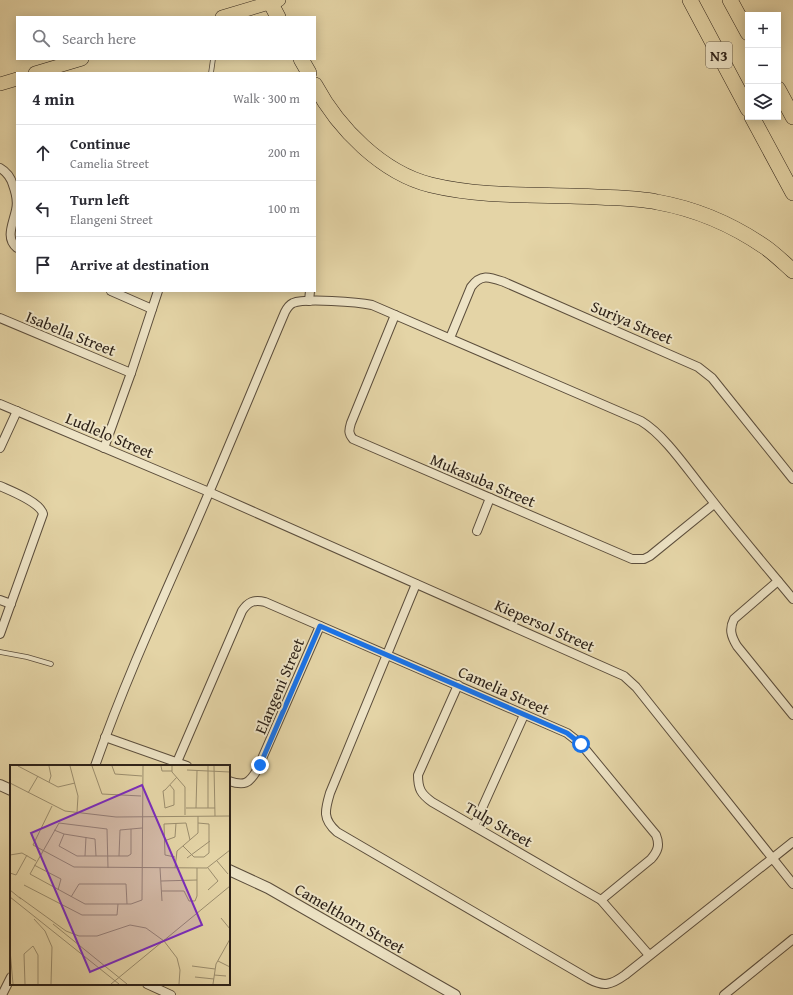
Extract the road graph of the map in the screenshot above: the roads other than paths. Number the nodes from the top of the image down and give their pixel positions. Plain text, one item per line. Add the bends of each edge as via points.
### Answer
1 (690, 0) edge
2 (730, 0) edge
3 (273, 1) edge
4 (225, 16) edge
5 (278, 16) edge
6 (745, 28) edge
7 (79, 60) edge
8 (213, 60) edge
9 (302, 60) edge
10 (40, 72) edge
11 (211, 72) edge
12 (308, 72) edge
13 (16, 78) edge
14 (0, 84) edge
15 (316, 87) edge
16 (781, 95) edge
17 (745, 103) edge
18 (793, 117) edge
19 (754, 120) edge
20 (0, 168) edge
21 (793, 193) edge
22 (16, 195) edge
23 (16, 209) edge
24 (16, 247) edge
25 (793, 271) edge
26 (113, 292) edge
27 (158, 292) edge
28 (310, 292) edge
29 (309, 300) junction
30 (152, 309) junction
31 (395, 315) junction
32 (0, 318) edge
33 (450, 338) junction
34 (132, 373) junction
35 (0, 404) edge
36 (17, 411) junction
37 (0, 448) edge
38 (104, 448) junction
39 (793, 479) edge
40 (0, 486) edge
41 (209, 492) junction
42 (490, 498) junction
43 (714, 504) junction
44 (477, 531) dead end
45 (778, 581) junction
46 (416, 584) junction
47 (793, 599) edge
48 (0, 600) edge
49 (11, 604) junction
50 (320, 626) junction
51 (0, 634) edge
52 (0, 652) edge
53 (387, 654) junction
54 (51, 664) dead end
55 (458, 685) junction
56 (524, 715) junction
57 (793, 715) edge
58 (106, 737) junction
59 (177, 762) junction
60 (95, 765) edge
61 (184, 765) edge
62 (230, 781) edge
63 (0, 785) edge
64 (10, 790) edge
65 (474, 826) junction
66 (793, 842) edge
67 (773, 858) junction
68 (230, 870) edge
69 (793, 884) edge
70 (601, 900) junction
71 (793, 939) edge
72 (649, 955) junction
73 (10, 979) edge
74 (149, 985) edge
75 (2, 995) edge
76 (170, 995) edge
77 (455, 995) edge
78 (724, 995) edge

1 - 17 highway, N3
2 - 6 highway, N3
3 - 4 main road
3 - 5 highway
7 - 10 main road
8 - 11 lane
9 - 12 highway
13 - 14 main road
15 - 25 highway via 345,128 365,148 415,180 465,191 617,198 674,206 709,217 736,230 766,248
16 - 18 highway
19 - 21 highway
20 - 22 street via 11,179
23 - 24 street via 10,231 12,244
26 - 30 street
27 - 30 street
28 - 29 street
29 - 31 street via 372,305
29 - 41 street via 294,302 288,306
30 - 34 street
31 - 33 street
31 - 42 street, Mukasuba Street via 351,422 350,435 358,442
32 - 34 street, Isabella Street
33 - 39 street, Suriya Street via 475,282 486,277 504,282 698,367 712,378
33 - 43 street via 650,426
34 - 38 street
35 - 36 street, Ludlelo Street
36 - 37 street
36 - 38 street, Ludlelo Street
38 - 41 street, Ludlelo Street
40 - 49 street via 34,503 42,511
41 - 46 street, Kiepersol Street
41 - 58 street
42 - 43 street, Mukasuba Street via 638,560 650,556
42 - 44 street
43 - 45 street
45 - 47 street
45 - 57 street via 734,619 730,631 737,646
46 - 53 street
46 - 67 street, Kiepersol Street via 616,672 631,681
48 - 49 street
49 - 51 street
50 - 53 street, Camelia Street
50 - 59 street, Camelia Street via 259,600 246,605
50 - 62 street, Elangeni Street via 257,770 245,783
52 - 54 lane
53 - 55 street, Camelia Street
53 - 72 street via 330,793 326,819 332,828 595,983 608,984 617,981
55 - 56 street, Camelia Street
55 - 65 street, Tulp Street via 418,775 418,784 424,796
56 - 65 street
56 - 70 street, Camelia Street via 567,733 581,744 656,835 658,848 651,859
58 - 59 street
58 - 60 street
59 - 61 street
63 - 64 street
65 - 70 street, Tulp Street
66 - 67 street
67 - 69 street, Kiepersol Street
67 - 72 street
68 - 77 street, Camelthorn Street via 268,888
70 - 72 street, Tulp Street
71 - 78 street
73 - 75 street
74 - 76 street

